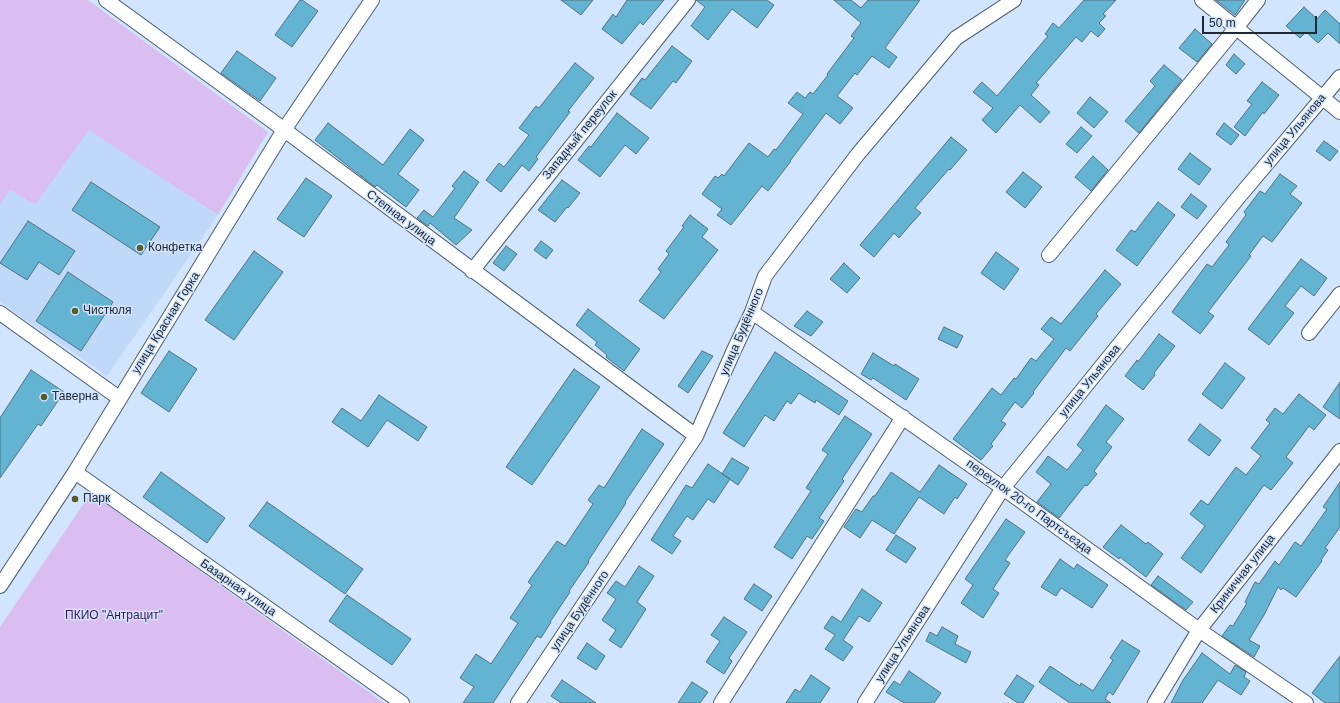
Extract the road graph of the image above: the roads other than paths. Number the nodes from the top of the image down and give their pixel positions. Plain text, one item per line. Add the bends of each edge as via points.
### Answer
1 (106, 0) edge
2 (372, 0) edge
3 (688, 0) edge
4 (1014, 0) edge
5 (1202, 0) edge
6 (1258, 0) edge
7 (1236, 28) junction
8 (1340, 76) edge
9 (1323, 98) junction
10 (1340, 112) edge
11 (284, 130) junction
12 (1049, 255) dead end
13 (472, 271) junction
14 (1340, 294) edge
15 (752, 312) junction
16 (0, 313) edge
17 (1309, 333) dead end
18 (119, 398) junction
19 (903, 417) junction
20 (696, 436) junction
21 (1340, 451) edge
22 (75, 472) junction
23 (1003, 488) junction
24 (0, 586) edge
25 (1199, 630) junction
26 (1299, 701) edge
27 (402, 703) edge
28 (518, 703) edge
29 (720, 703) edge
30 (865, 703) edge
31 (1155, 703) edge

1 - 11 street, Степная улица
2 - 11 street, улица Красная Горка
3 - 13 street, Западный переулок
4 - 15 street, улица Будённого via 956,38 858,154 765,276
5 - 7 street
6 - 7 street
7 - 9 street
7 - 12 street
8 - 9 street, улица Ульянова
9 - 10 street
9 - 23 street, улица Ульянова via 1237,199
11 - 13 street, Степная улица
11 - 18 street, улица Красная Горка
13 - 20 street, Степная улица
14 - 17 street
15 - 19 street, переулок 20-го Партсъезда
15 - 20 street, улица Будённого
16 - 18 street
18 - 22 street, улица Красная Горка
19 - 23 street, переулок 20-го Партсъезда
19 - 29 street
20 - 28 street, улица Будённого
21 - 25 street, Криничная улица
22 - 24 street, улица Красная Горка
22 - 27 street, Базарная улица
23 - 25 street, переулок 20-го Партсъезда
23 - 30 street, улица Ульянова
25 - 26 street, переулок 20-го Партсъезда
25 - 31 street, Криничная улица

